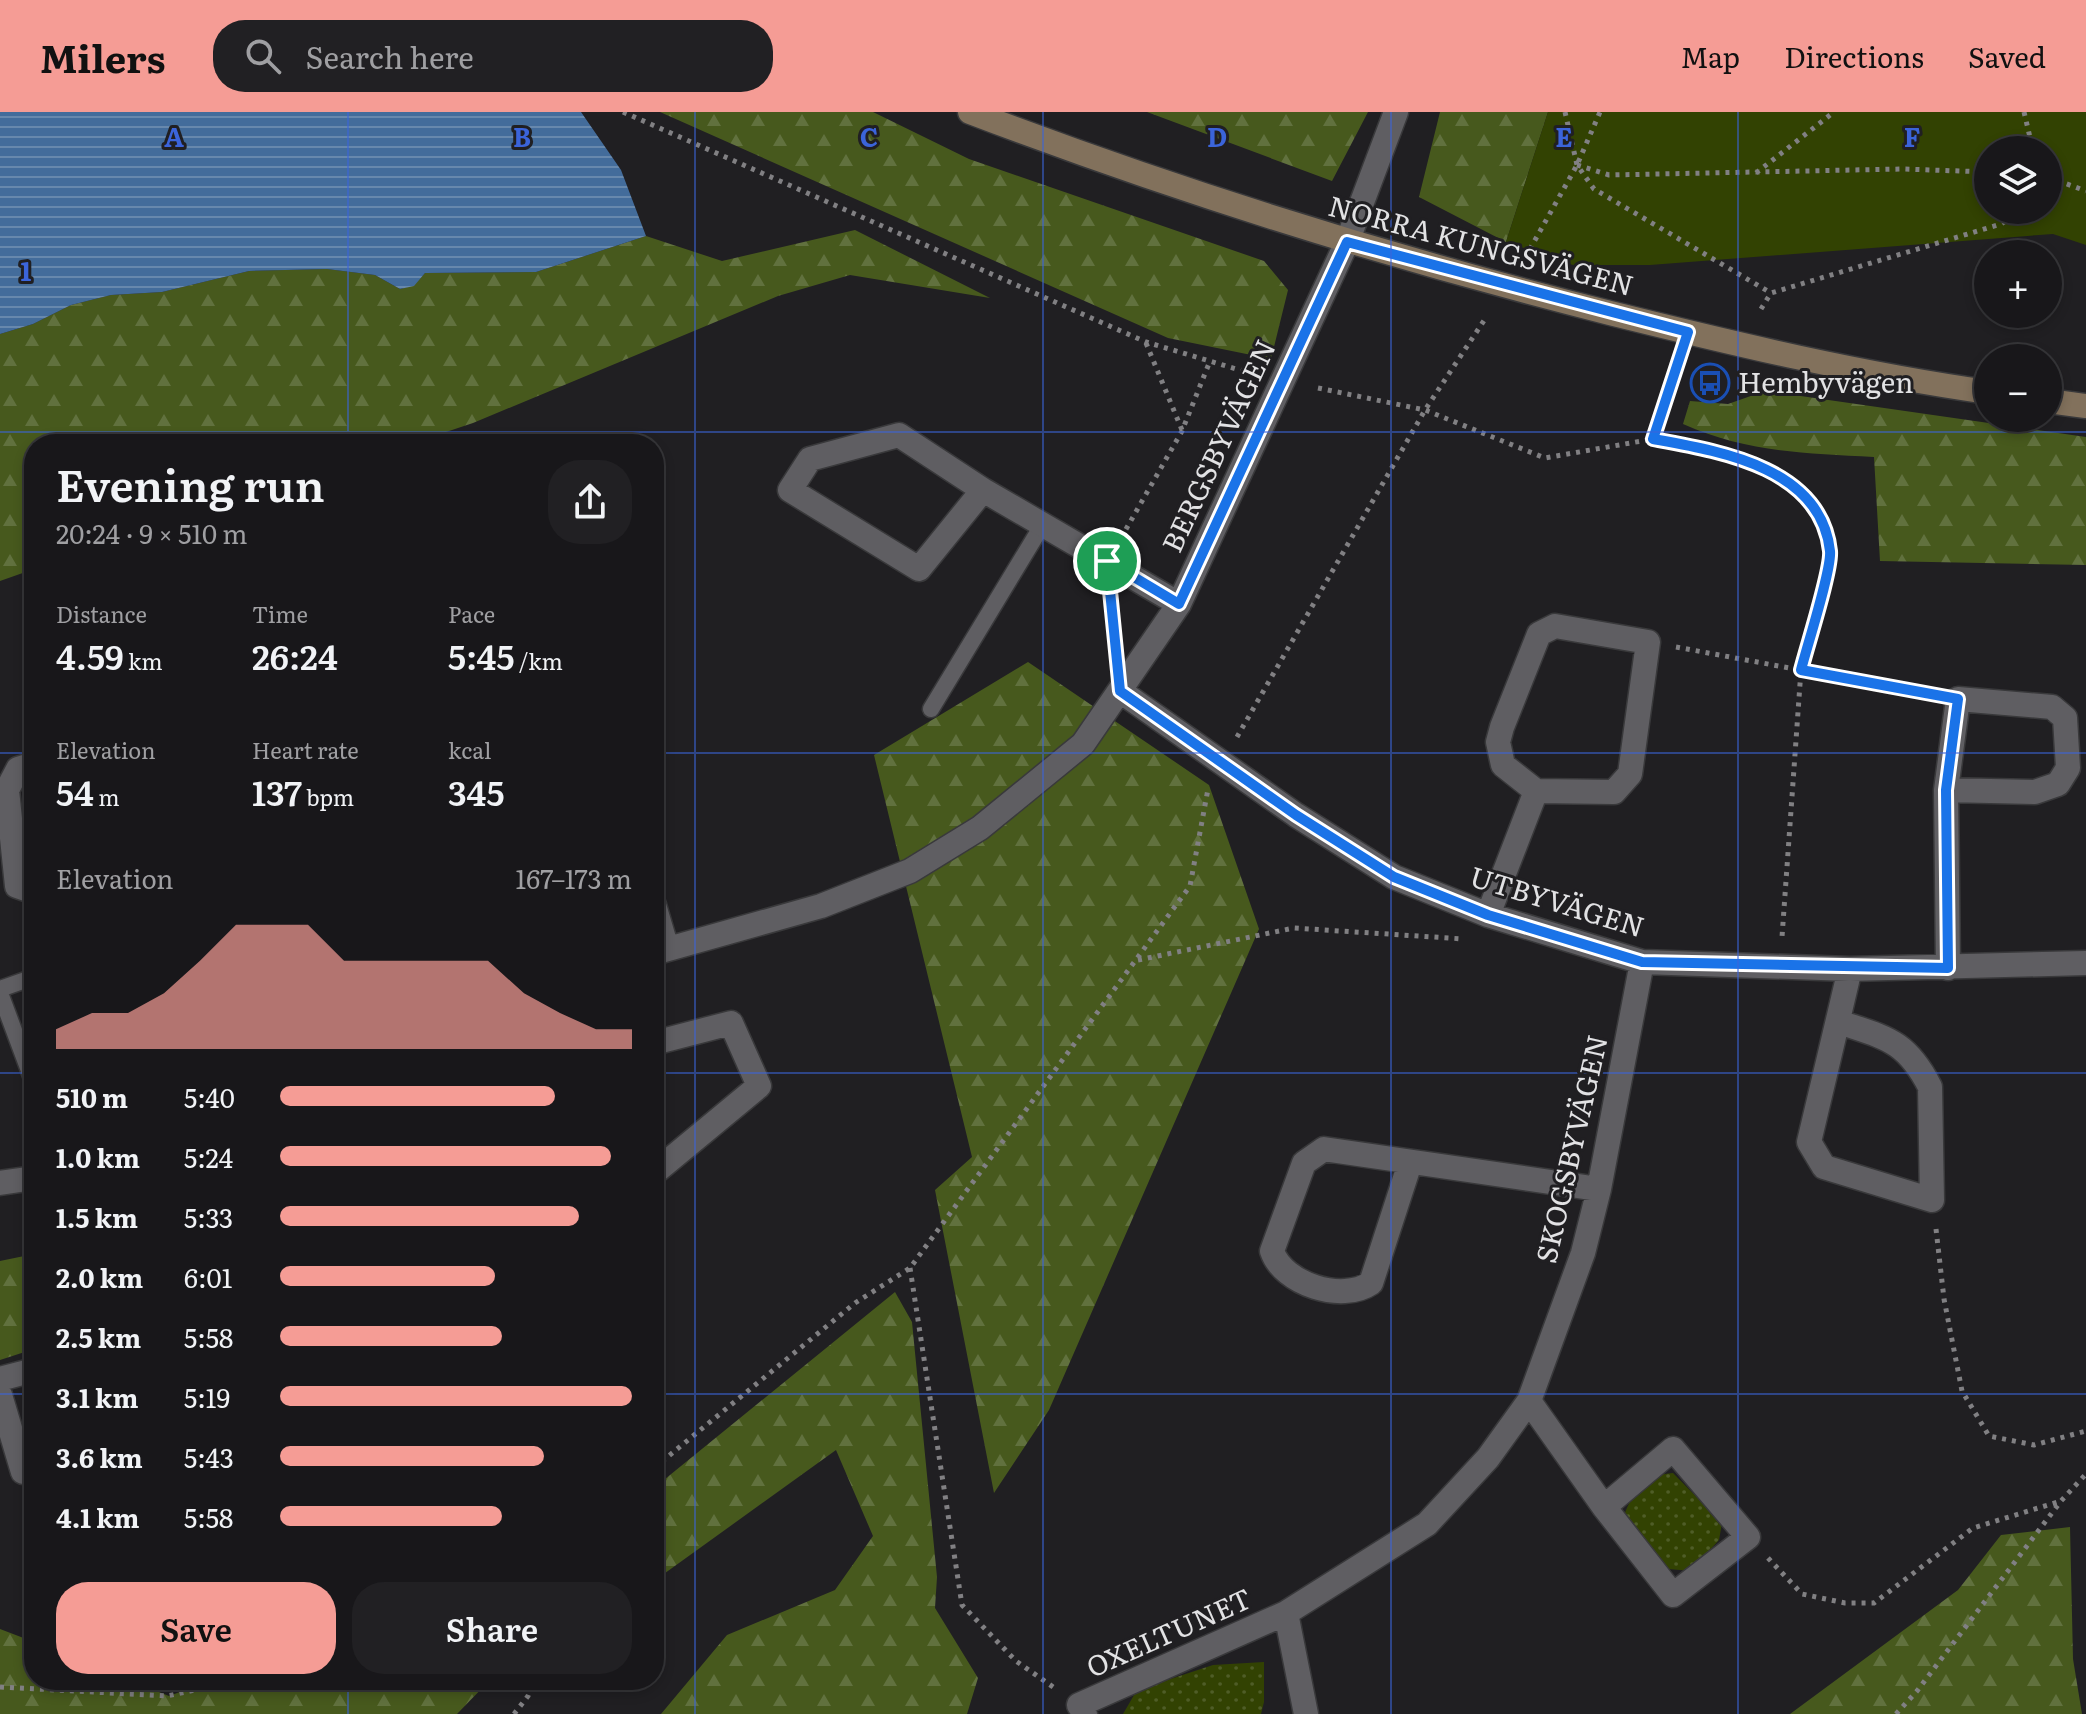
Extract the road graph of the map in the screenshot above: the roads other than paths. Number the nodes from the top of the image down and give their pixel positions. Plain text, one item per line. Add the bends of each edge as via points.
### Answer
1 (970, 112) edge
2 (1396, 112) edge
3 (1347, 242) junction
4 (1974, 389) edge
5 (2062, 403) edge
6 (2086, 406) edge
7 (983, 490) junction
8 (1043, 524) junction
9 (1179, 604) junction
10 (1120, 691) junction
11 (931, 709) dead end
12 (24, 767) edge
13 (1946, 790) junction
14 (1536, 791) junction
15 (17, 892) edge
16 (1488, 915) junction
17 (664, 950) edge
18 (1642, 962) junction
19 (2086, 963) edge
20 (1948, 968) junction
21 (1850, 969) junction
22 (24, 981) edge
23 (0, 991) edge
24 (1839, 1022) junction
25 (664, 1040) edge
26 (24, 1057) edge
27 (1410, 1163) junction
28 (664, 1165) edge
29 (1599, 1189) junction
30 (24, 1373) edge
31 (0, 1379) edge
32 (0, 1395) edge
33 (1529, 1401) junction
34 (24, 1472) edge
35 (1604, 1507) junction
36 (1286, 1613) junction
37 (1082, 1710) edge
38 (1306, 1714) edge

1 - 3 main road, NORRA KUNGSVÄGEN
2 - 3 street
3 - 4 main road, NORRA KUNGSVÄGEN via 1688,332
3 - 9 street, BERGSBYVÄGEN
5 - 6 main road
7 - 7 street via 899,435 810,459 790,490 919,569
7 - 8 street
8 - 9 street
8 - 11 lane
9 - 10 street, BERGSBYVÄGEN
10 - 16 street, UTBYVÄGEN via 1394,877
10 - 17 street, BERGSBYVÄGEN via 1083,744 980,828 910,871 821,906
12 - 15 street via 7,790
13 - 13 street via 1958,699 2061,712 2068,724 2068,768 2058,784 2043,792
13 - 20 street
14 - 14 street via 1503,765 1498,742 1539,634 1555,626 1648,642 1625,783 1614,792
14 - 16 street
16 - 18 street, UTBYVÄGEN
18 - 21 street, UTBYVÄGEN
18 - 29 street, SKOGSBYVÄGEN
19 - 20 street, UTBYVÄGEN
20 - 21 street, UTBYVÄGEN
21 - 24 street
22 - 23 lane
23 - 26 lane
24 - 24 street via 1809,1142 1813,1151 1824,1167 1932,1200 1930,1087 1923,1072 1900,1043
25 - 28 street via 731,1023 759,1086
27 - 27 street via 1324,1149 1310,1158 1272,1251 1279,1266 1289,1276 1343,1294 1371,1283
27 - 29 street
29 - 33 street, SKOGSBYVÄGEN via 1583,1253
30 - 31 street
32 - 34 street
33 - 35 street
33 - 36 street, SKOGSBYVÄGEN via 1488,1458 1427,1524
35 - 35 street via 1673,1595 1748,1537 1673,1449
36 - 37 street, OXELTUNET
36 - 38 street, OXELTUNET

